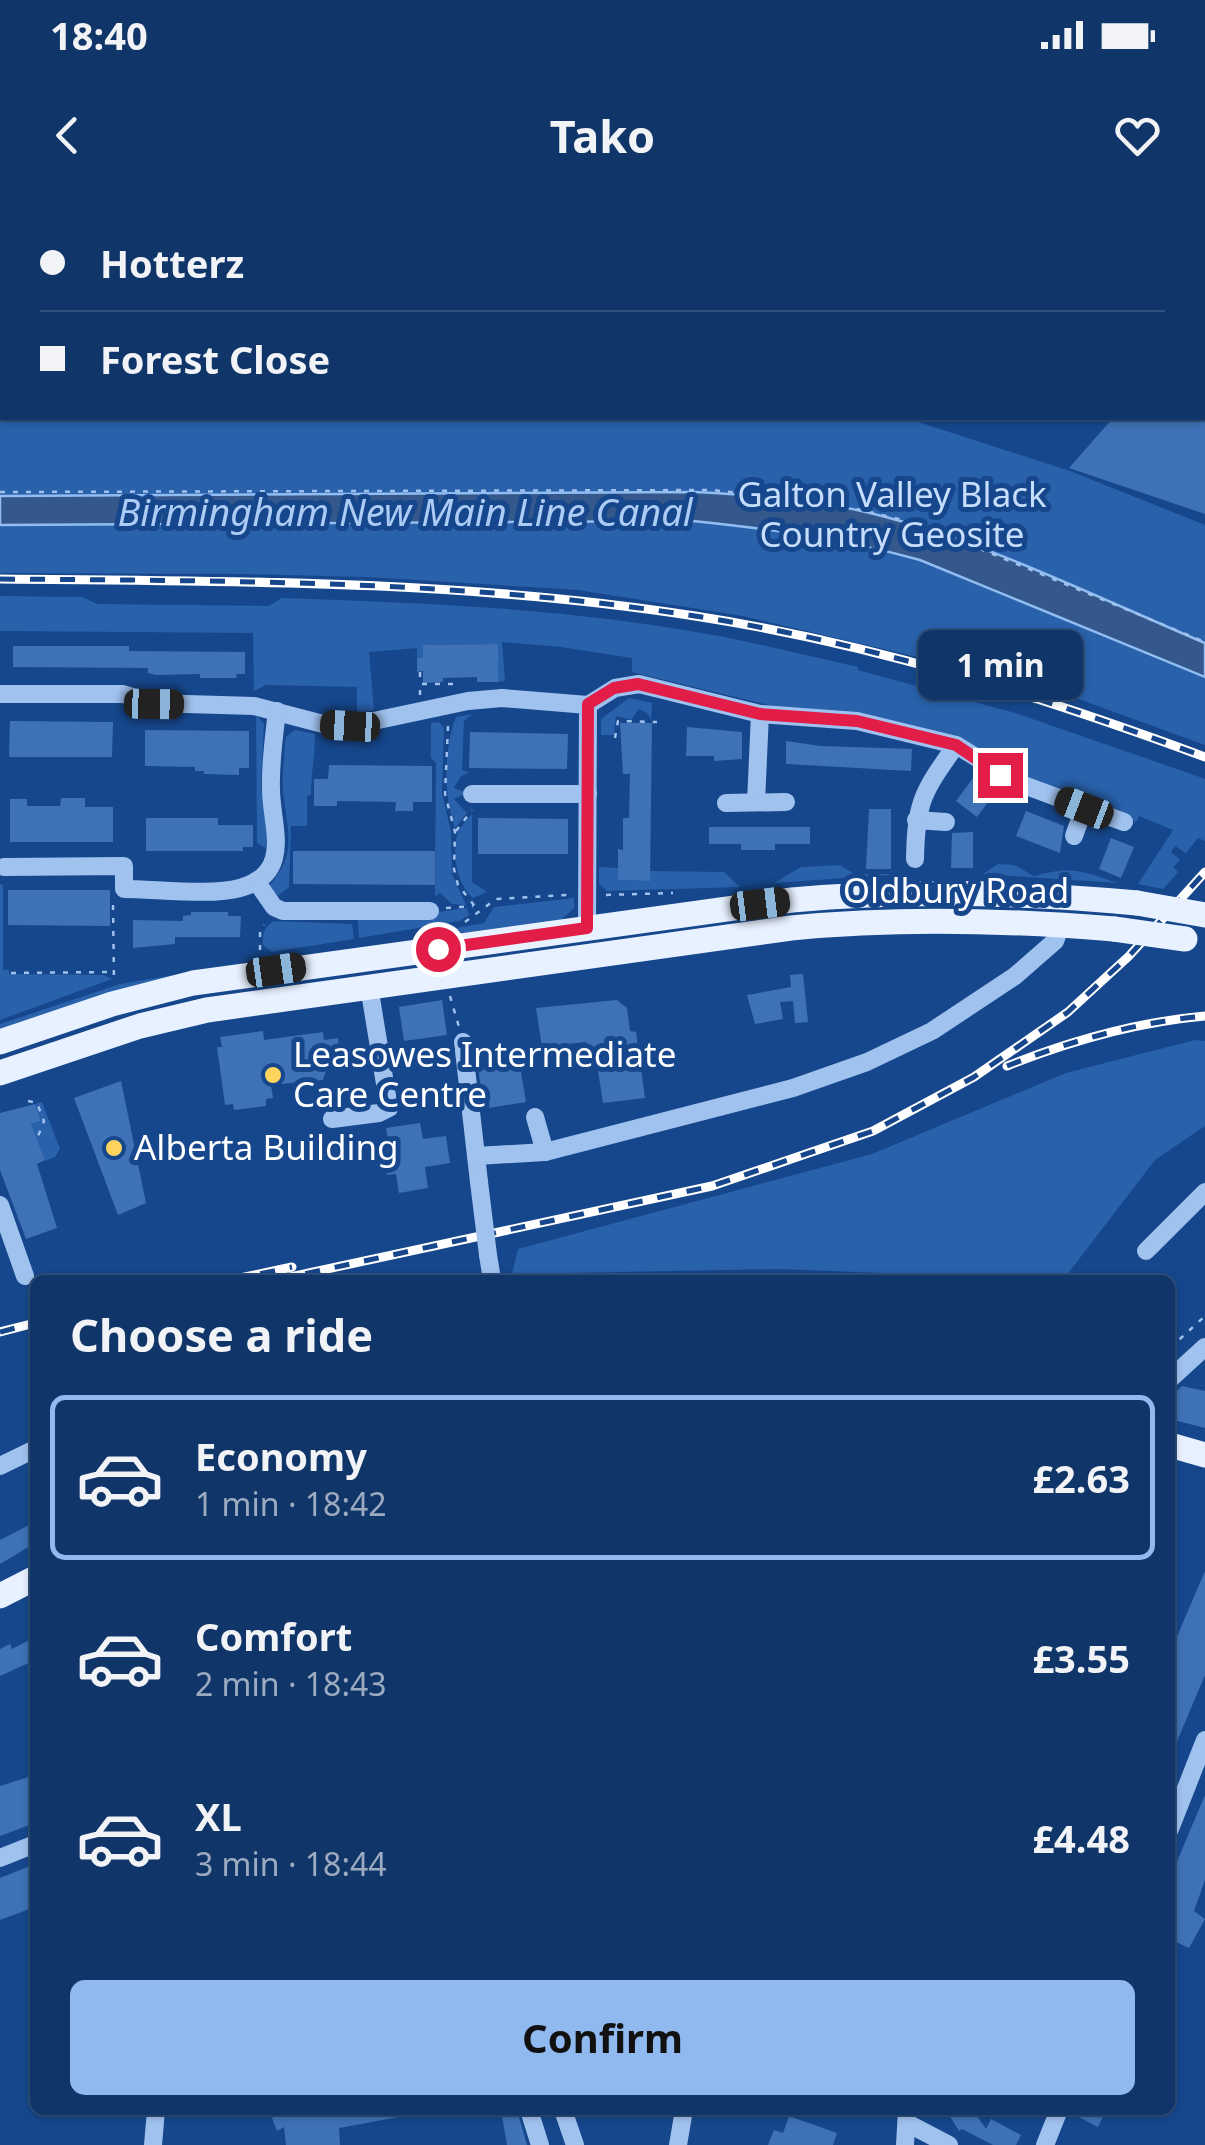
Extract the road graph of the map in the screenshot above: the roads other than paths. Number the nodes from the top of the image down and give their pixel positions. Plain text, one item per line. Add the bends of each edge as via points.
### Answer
1 (0, 694) edge
2 (588, 704) junction
3 (276, 712) junction
4 (760, 714) junction
5 (956, 745) junction
6 (475, 794) road end
7 (588, 794) junction
8 (756, 802) junction
9 (786, 802) dead end
10 (726, 803) dead end
11 (1084, 808) junction
12 (916, 820) junction
13 (946, 822) dead end
14 (1124, 822) dead end
15 (1074, 836) dead end
16 (915, 859) dead end
17 (4, 867) dead end
18 (256, 880) junction
19 (430, 911) road end
20 (1205, 915) edge
21 (1060, 924) junction
22 (587, 928) junction
23 (1195, 941) edge
24 (369, 986) junction
25 (0, 1042) edge
26 (463, 1042) road end
27 (0, 1073) edge
28 (534, 1117) dead end
29 (332, 1119) dead end
30 (545, 1152) junction
31 (476, 1156) junction
32 (1202, 1201) edge
33 (0, 1205) edge
34 (1146, 1250) dead end
35 (491, 1275) edge
36 (25, 1276) dead end
37 (1205, 1347) edge
38 (1175, 1374) edge
39 (1175, 1447) edge
40 (30, 1451) edge
41 (1205, 1455) edge
42 (0, 1466) edge
43 (30, 1581) edge
44 (0, 1596) edge
45 (1205, 1740) edge
46 (1175, 1816) edge
47 (30, 1846) edge
48 (0, 1858) edge
49 (156, 2115) edge
50 (531, 2115) edge
51 (566, 2115) edge
52 (683, 2115) edge
53 (1057, 2115) edge
54 (907, 2117) edge
55 (153, 2145) edge
56 (540, 2145) edge
57 (575, 2145) edge
58 (678, 2145) edge
59 (905, 2145) edge
60 (949, 2145) edge
61 (1045, 2145) edge

1 - 3 street via 123,694 154,704
2 - 3 street via 468,700 350,726
2 - 4 street via 614,688 638,684
2 - 7 street
3 - 18 street via 270,792 278,847
4 - 5 street via 857,721
4 - 8 street
5 - 11 street via 1018,784
5 - 12 street via 924,794
6 - 7 street
7 - 22 street
8 - 9 street
8 - 10 street
11 - 14 street
11 - 15 street
12 - 13 street
12 - 16 street
17 - 18 street via 124,866 124,889 229,890
18 - 19 street via 283,911
20 - 22 main road, Oldbury Road, bridge via 974,892 860,894
21 - 23 main road, Oldbury Road, bridge
21 - 24 main road, Oldbury Road via 853,922
21 - 30 street via 1055,941 1014,976 932,1031 867,1062 793,1088
22 - 25 main road, Oldbury Road via 194,983
24 - 27 main road, Oldbury Road via 207,1010
24 - 29 street via 394,1083 389,1108
26 - 31 street
28 - 30 street
30 - 31 street
31 - 35 street, bridge
32 - 34 street
33 - 36 street
37 - 38 street
39 - 41 main road
40 - 42 street
43 - 44 main road
45 - 46 street
47 - 48 street
49 - 55 street
50 - 56 street
51 - 57 street
52 - 58 street
53 - 61 street
54 - 59 street
54 - 60 street

